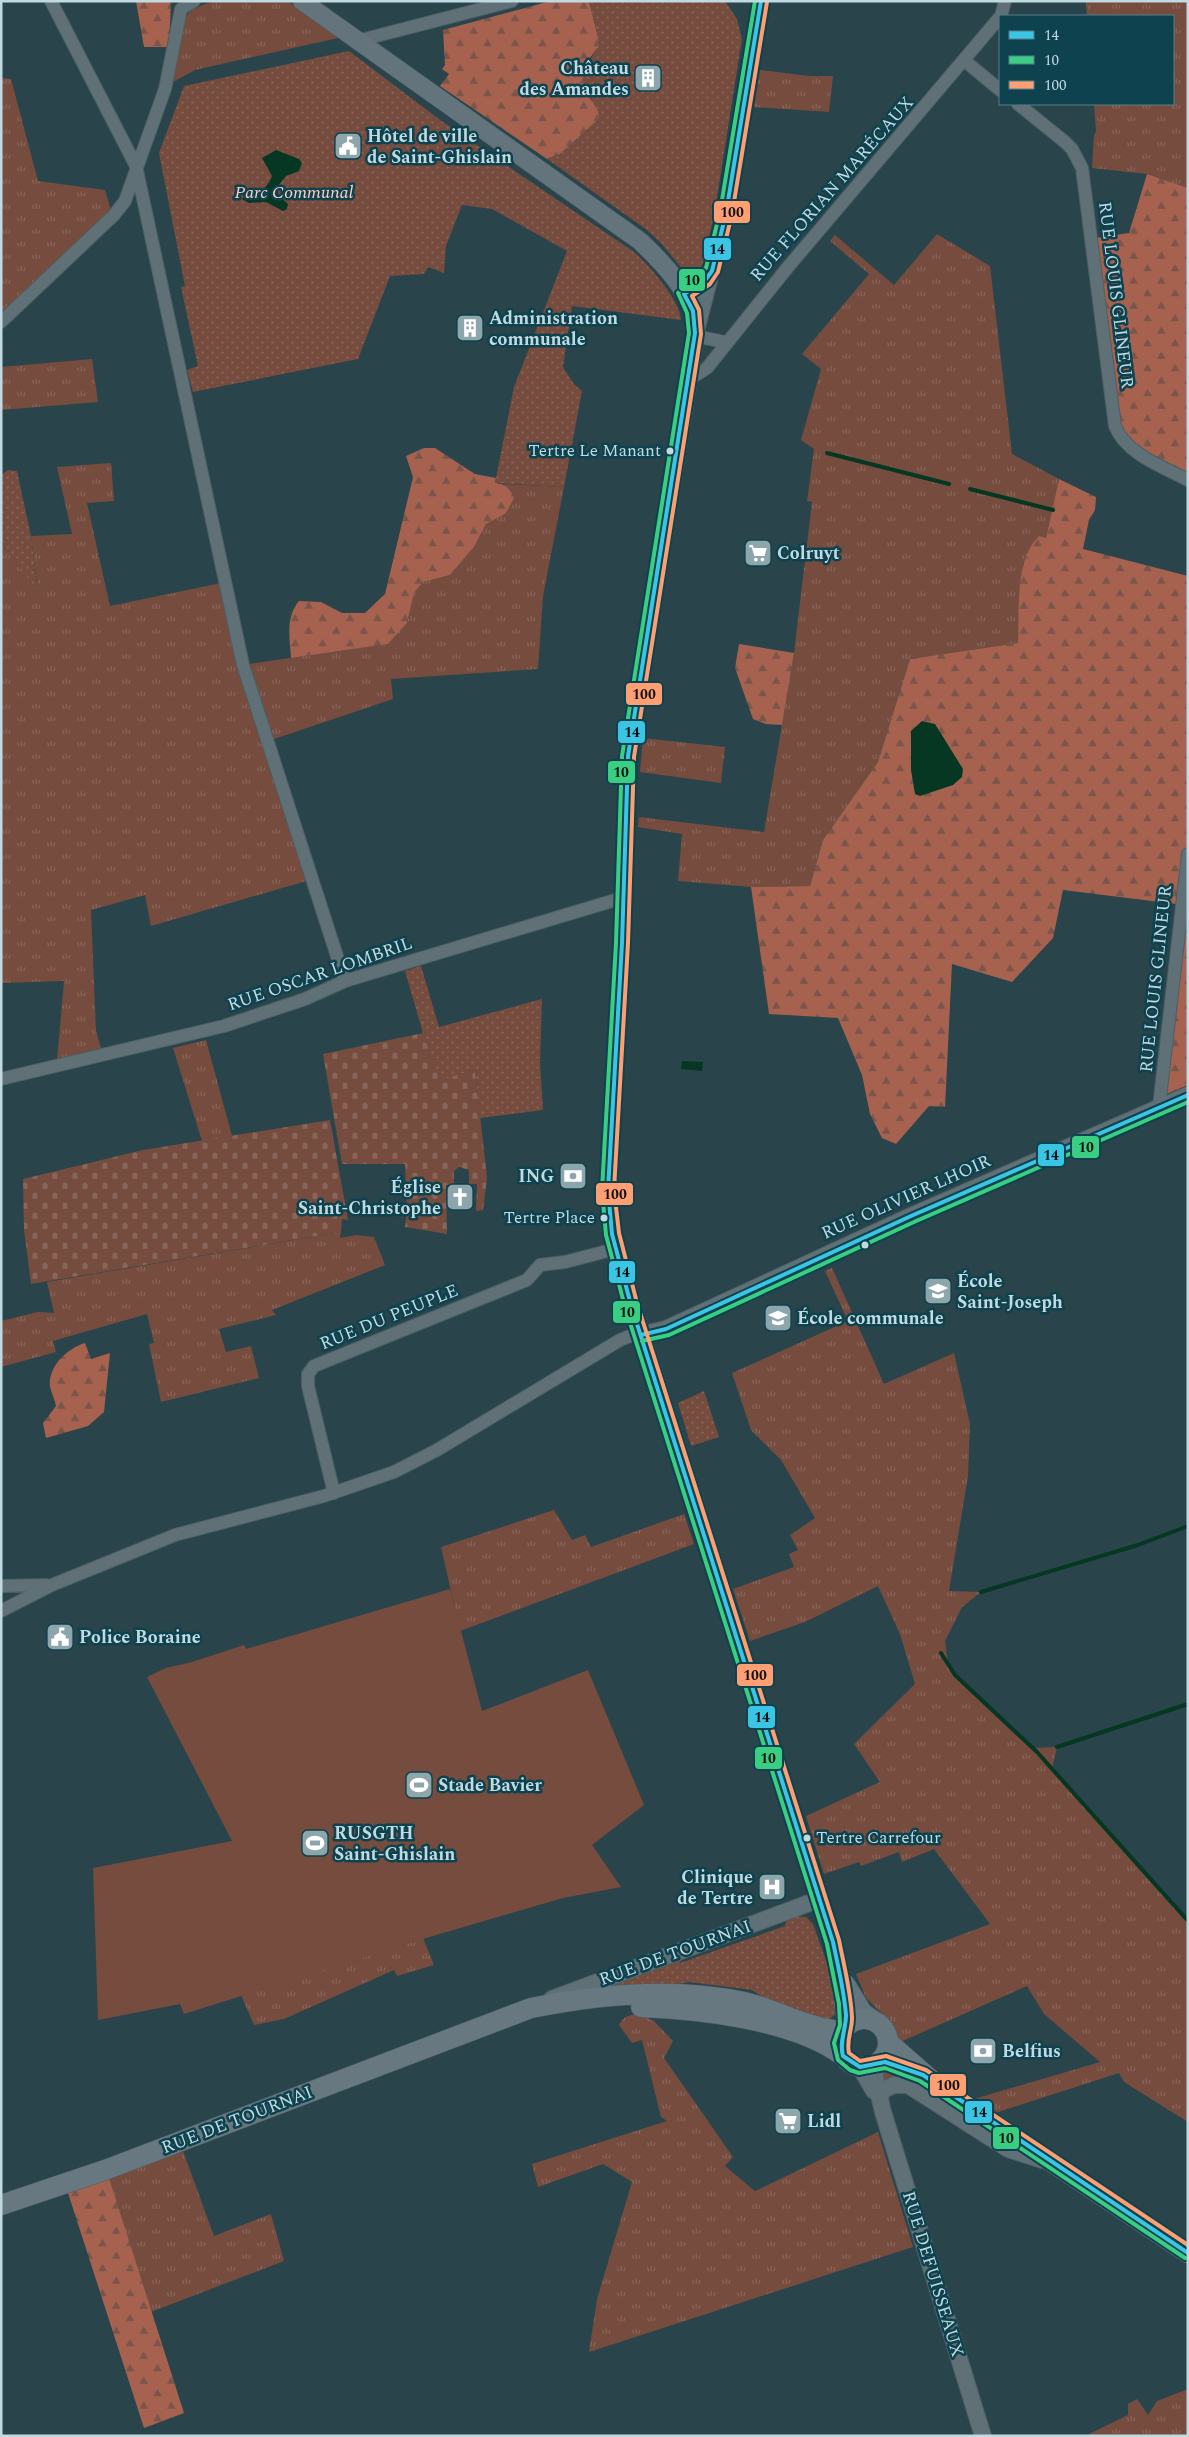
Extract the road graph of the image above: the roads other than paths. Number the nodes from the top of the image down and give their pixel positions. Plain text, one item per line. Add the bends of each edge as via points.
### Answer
1 (51, 1) edge
2 (194, 1) edge
3 (302, 1) edge
4 (512, 1) edge
5 (757, 3) edge
6 (180, 5) edge
7 (999, 16) edge
8 (358, 41) junction
9 (965, 61) junction
10 (999, 89) edge
11 (1019, 105) edge
12 (136, 166) junction
13 (712, 271) junction
14 (684, 294) junction
15 (1, 322) edge
16 (695, 334) junction
17 (725, 342) junction
18 (688, 381) junction
19 (1188, 480) edge
20 (1188, 854) edge
21 (622, 898) junction
22 (345, 981) junction
23 (1, 1072) edge
24 (27, 1073) junction
25 (1, 1079) edge
26 (1188, 1095) edge
27 (1159, 1107) junction
28 (615, 1249) junction
29 (641, 1335) junction
30 (334, 1493) junction
31 (52, 1585) junction
32 (1, 1586) edge
33 (1, 1611) edge
34 (820, 1899) junction
35 (840, 1973) junction
36 (531, 2008) junction
37 (874, 2020) junction
38 (845, 2028) junction
39 (472, 2031) junction
40 (889, 2043) junction
41 (843, 2056) junction
42 (872, 2064) junction
43 (923, 2075) junction
44 (882, 2104) junction
45 (1057, 2165) junction
46 (1, 2205) edge
47 (1188, 2253) edge
48 (983, 2436) edge

1 - 12 street
2 - 6 street
3 - 8 main road
4 - 8 street
5 - 13 street via 726,213
6 - 12 street via 165,89
7 - 9 street, RUE FLORIAN MARÉCAUX
8 - 14 main road via 640,241
9 - 10 street
9 - 17 street, RUE FLORIAN MARÉCAUX
11 - 19 street, RUE LOUIS GLINEUR via 1065,142 1082,168 1118,434 1132,449
12 - 15 street via 125,201 114,215
12 - 22 street via 243,666
13 - 14 street
13 - 16 street
14 - 16 main road via 692,311
16 - 17 street
16 - 18 main road
17 - 18 street, RUE FLORIAN MARÉCAUX via 707,368
18 - 21 main road via 629,750
20 - 27 street, RUE LOUIS GLINEUR
21 - 22 street, RUE OSCAR LOMBRIL
21 - 28 main road via 608,1190
22 - 24 street, RUE OSCAR LOMBRIL via 305,999 224,1026
23 - 24 street, RUE OSCAR LOMBRIL
24 - 25 street, RUE OSCAR LOMBRIL
26 - 27 street, RUE OLIVIER LHOIR
27 - 29 street, RUE OLIVIER LHOIR via 666,1329
28 - 29 main road
28 - 30 street, RUE DU PEUPLE via 540,1265 527,1280 314,1366 310,1370 308,1386
29 - 30 street via 620,1340 437,1450 394,1472
29 - 34 main road
30 - 31 street via 182,1533
31 - 32 street
31 - 33 street
34 - 35 main road
34 - 36 street, RUE DE TOURNAI
35 - 37 main road via 863,2012
35 - 38 main road
36 - 38 main road, RUE DE TOURNAI via 617,1995 674,1994 744,2002 818,2028
36 - 39 main road, RUE DE TOURNAI
37 - 38 main road via 860,2018
37 - 40 main road via 885,2030
38 - 41 main road via 840,2043
39 - 41 main road, RUE DE TOURNAI via 490,2031 582,2010 668,2008 741,2017 769,2024 820,2043
39 - 46 main road, RUE DE TOURNAI via 105,2170
40 - 42 main road via 885,2056
40 - 43 main road
41 - 42 main road via 854,2065
42 - 43 main road via 894,2064
42 - 44 street, RUE DEFUISSEAUX via 869,2079
43 - 45 main road
44 - 45 street via 883,2090 894,2085 908,2085 1008,2149
44 - 48 street, RUE DEFUISSEAUX
45 - 47 main road

